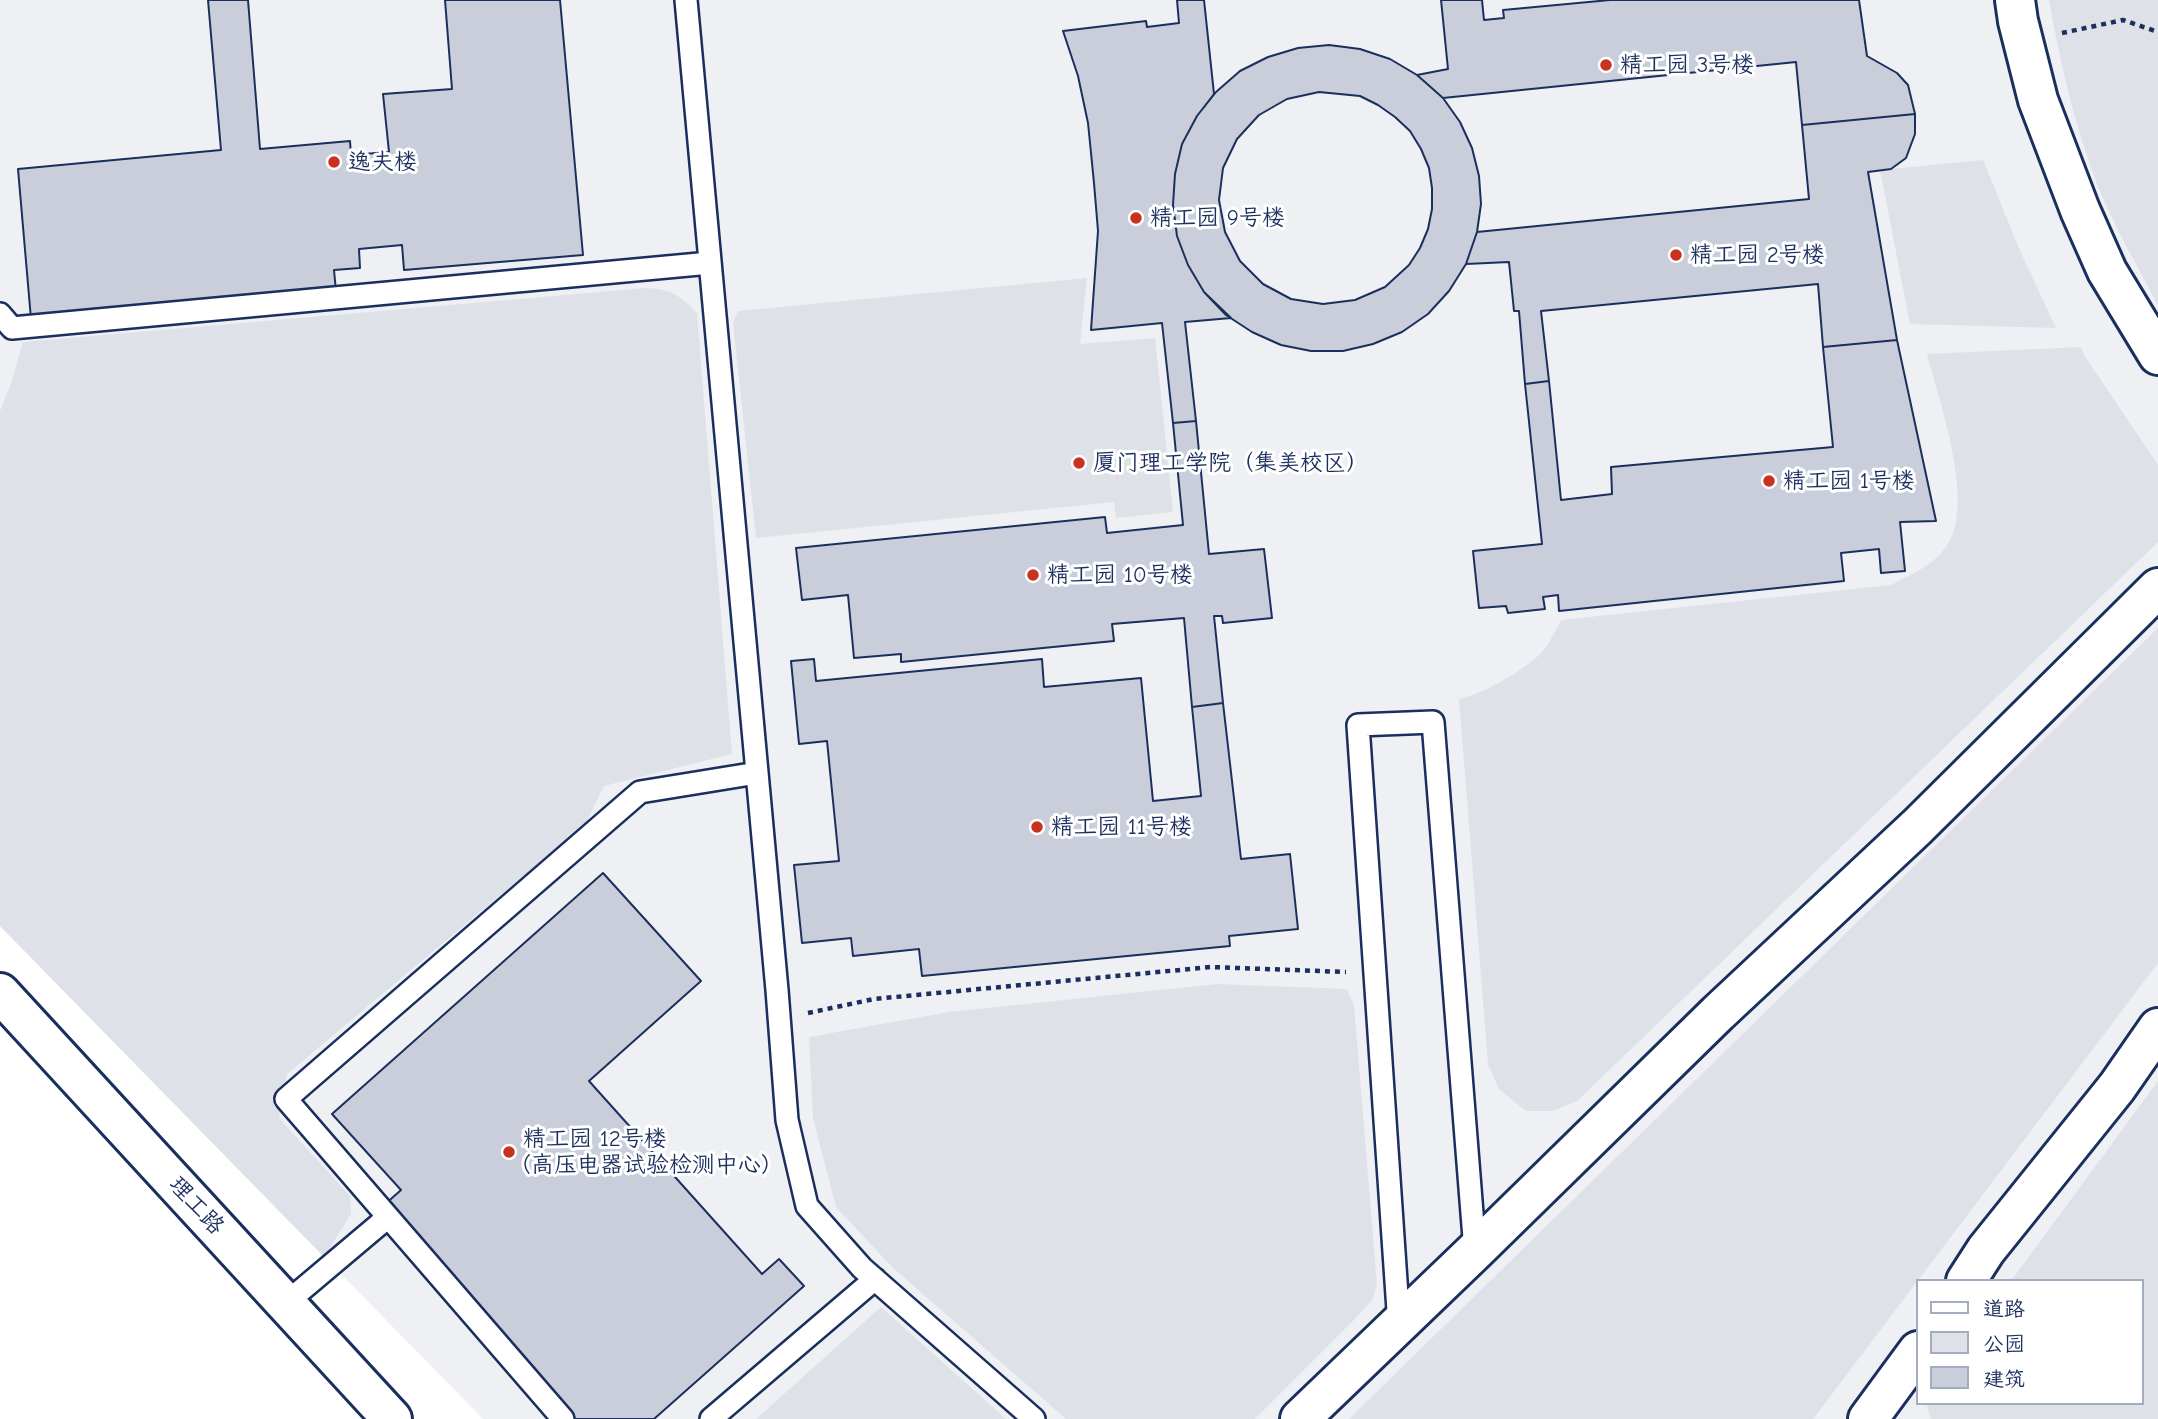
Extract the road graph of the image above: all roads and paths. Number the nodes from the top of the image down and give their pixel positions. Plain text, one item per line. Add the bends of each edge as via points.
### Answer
1 (686, 0) edge
2 (2015, 0) edge
3 (2158, 32) edge
4 (2023, 41) junction
5 (710, 263) junction
6 (0, 314) edge
7 (2158, 355) edge
8 (2158, 588) edge
9 (757, 773) junction
10 (1375, 973) junction
11 (0, 993) edge
12 (780, 1019) junction
13 (2158, 1028) edge
14 (388, 1217) junction
15 (1475, 1251) junction
16 (875, 1279) junction
17 (1967, 1279) edge
18 (286, 1303) junction
19 (1399, 1325) junction
20 (1916, 1354) edge
21 (392, 1419) edge
22 (563, 1419) edge
23 (711, 1419) edge
24 (1034, 1419) edge
25 (1300, 1419) edge
26 (1868, 1419) edge

1 - 5 lane
2 - 4 street
3 - 4 path via 2123,20
4 - 7 street via 2038,100 2080,210 2107,271
5 - 6 lane via 12,328
5 - 9 lane
8 - 15 street via 1917,827 1718,1013
9 - 12 lane
9 - 14 lane via 640,792 286,1099
10 - 12 path via 1211,967 873,999
10 - 15 lane via 1358,725 1433,722
10 - 19 lane
11 - 18 street, 理工路
12 - 16 lane via 787,1120 807,1206
13 - 17 street
14 - 18 lane
14 - 22 lane
15 - 19 street
16 - 23 lane
16 - 24 lane
18 - 21 street, 理工路
19 - 25 street
20 - 26 street

